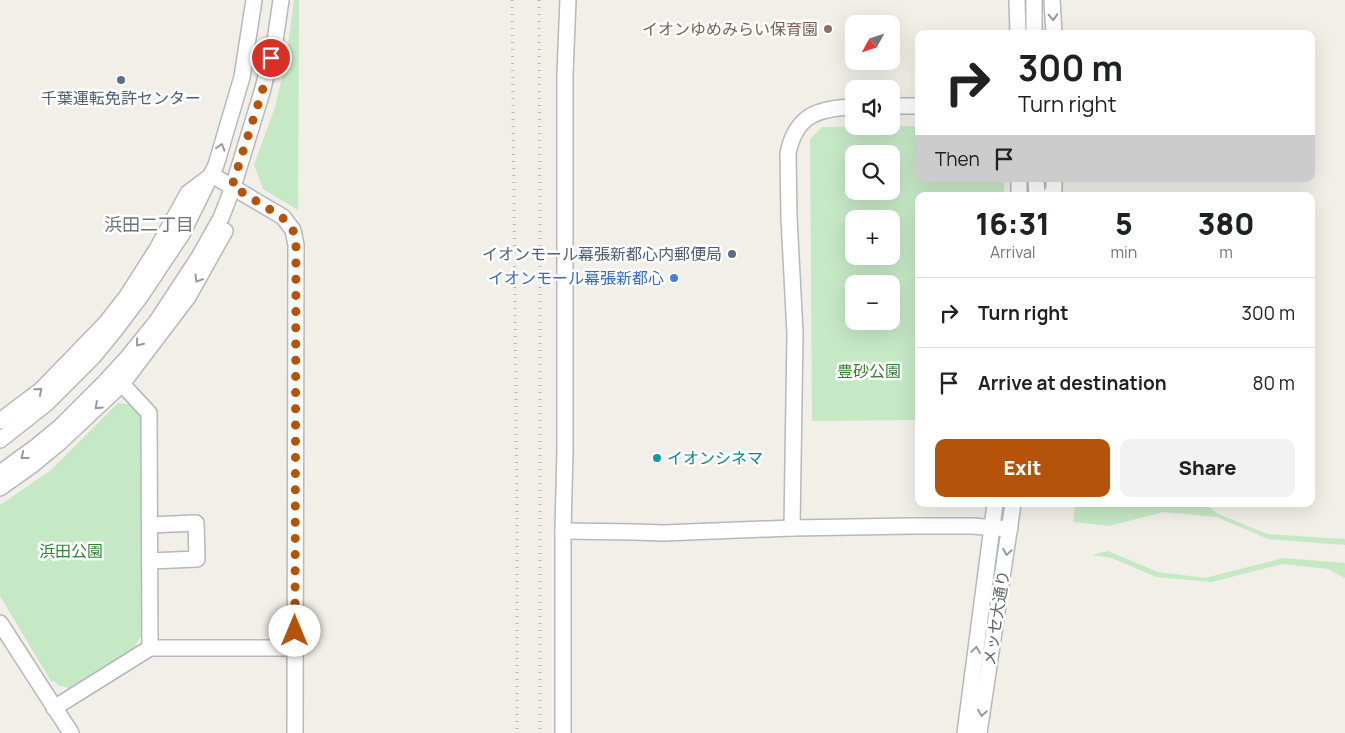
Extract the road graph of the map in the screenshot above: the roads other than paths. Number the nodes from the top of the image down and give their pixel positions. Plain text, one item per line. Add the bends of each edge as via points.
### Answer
1 (254, 0) edge
2 (281, 0) edge
3 (568, 0) edge
4 (1018, 0) edge
5 (1034, 0) edge
6 (1052, 0) edge
7 (1018, 30) edge
8 (1034, 30) edge
9 (1054, 30) edge
10 (900, 106) edge
11 (915, 106) edge
12 (845, 107) edge
13 (212, 175) junction
14 (232, 186) junction
15 (122, 384) junction
16 (0, 421) edge
17 (0, 440) edge
18 (0, 473) edge
19 (0, 488) edge
20 (995, 507) edge
21 (1013, 507) edge
22 (150, 525) junction
23 (792, 528) junction
24 (992, 528) junction
25 (1010, 529) junction
26 (563, 532) junction
27 (150, 561) junction
28 (0, 623) edge
29 (150, 648) junction
30 (295, 648) junction
31 (54, 708) junction
32 (71, 733) edge
33 (295, 733) edge
34 (563, 733) edge
35 (965, 733) edge
36 (979, 733) edge

13 -> 1 street via 242,77
2 - 14 street via 264,83
3 - 26 street
4 - 7 street
5 - 8 street
6 -> 9 street
10 - 11 street
12 - 23 street via 834,107 808,117 797,128 788,153 796,333
13 - 14 street
16 -> 13 street via 41,390 106,323 157,249 188,193
13 - 17 street via 182,234 115,330 47,403
14 -> 15 street via 233,213 212,257 188,297
14 -> 18 street via 222,218 199,257 128,357 60,426
14 - 30 street via 282,217 293,230 296,245
15 -> 19 street via 59,443
15 - 22 street via 150,413
20 - 24 street, メッセ大通り
21 - 25 street, メッセ大通り
22 - 27 street
22 - 27 street via 196,523 196,559
23 - 24 street
23 - 26 street via 663,533
24 - 25 street
35 -> 24 street, メッセ大通り
25 -> 36 street, メッセ大通り
26 - 34 street
27 - 29 street
28 - 31 street
29 - 30 street
29 - 31 street
30 - 33 street
31 - 32 street

